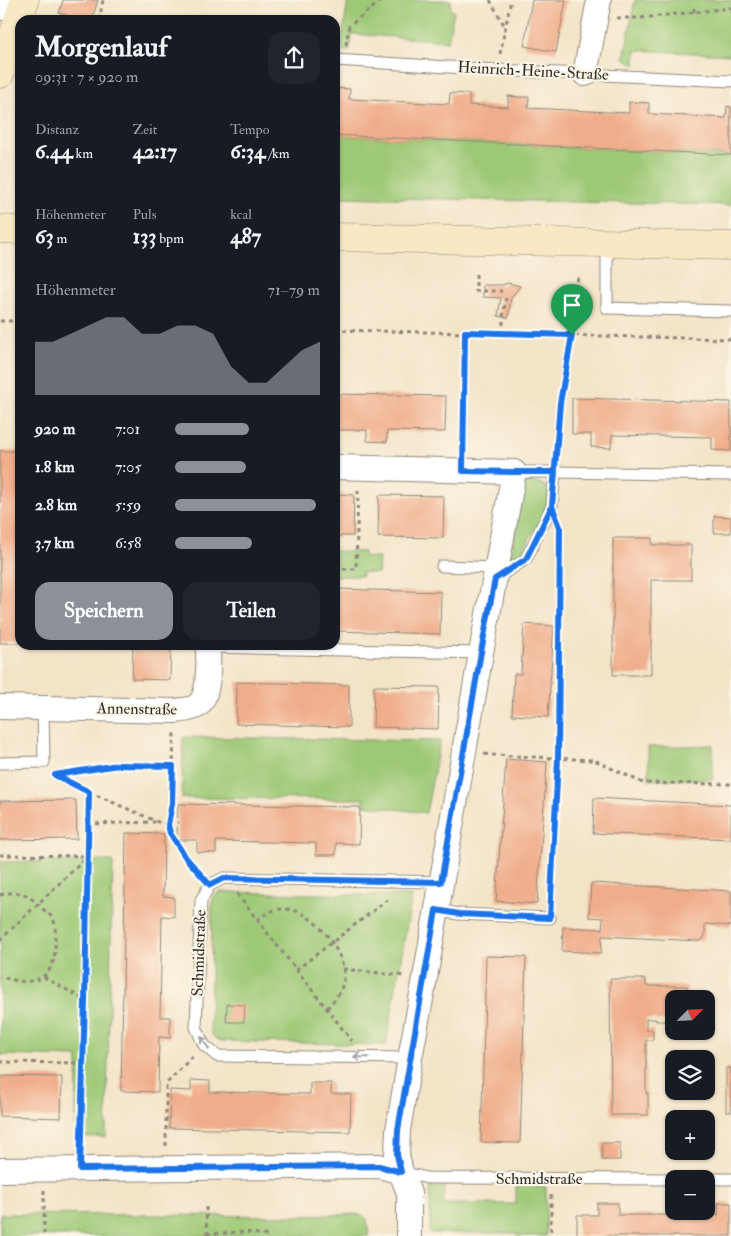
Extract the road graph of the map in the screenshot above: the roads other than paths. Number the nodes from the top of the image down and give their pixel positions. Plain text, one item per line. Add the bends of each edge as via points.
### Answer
1 (598, 9) edge
2 (15, 22) edge
3 (340, 60) edge
4 (0, 74) edge
5 (585, 74) junction
6 (731, 81) edge
7 (0, 229) edge
8 (15, 230) edge
9 (340, 237) edge
10 (607, 243) junction
11 (731, 246) edge
12 (731, 311) edge
13 (340, 467) edge
14 (514, 472) junction
15 (555, 472) junction
16 (731, 475) edge
17 (442, 566) dead end
18 (496, 573) junction
19 (340, 649) edge
20 (208, 650) edge
21 (481, 652) junction
22 (0, 707) edge
23 (43, 708) junction
24 (0, 763) edge
25 (441, 882) junction
26 (436, 910) junction
27 (550, 918) road end
28 (410, 1058) junction
29 (0, 1170) edge
30 (401, 1172) junction
31 (665, 1179) edge
32 (715, 1179) edge
33 (731, 1179) edge
34 (409, 1236) edge

1 - 5 street
2 - 4 main road
3 - 5 lane, Heinrich-Heine-Straße
5 - 6 lane, Heinrich-Heine-Straße
7 - 8 main road
9 - 10 main road
10 - 11 main road
10 - 12 lane via 607,308
13 - 14 street
14 - 15 lane
14 - 18 street
15 - 16 lane
15 - 18 lane via 552,506 526,559
17 - 18 lane
18 - 21 street
19 - 21 lane
20 - 23 street, Annenstraße via 205,695 198,706 188,710
21 - 25 street
22 - 23 street, Annenstraße
23 - 24 lane via 44,762
25 - 26 street
28 -> 25 lane, Schmidstraße via 217,1056 204,1045 196,1027 201,900 210,885 224,878
26 - 27 lane
26 - 28 street
28 - 30 street via 398,1130 397,1155
29 - 30 street via 379,1166
30 - 31 lane, Schmidstraße via 426,1178
30 - 34 street via 409,1193
32 - 33 lane

